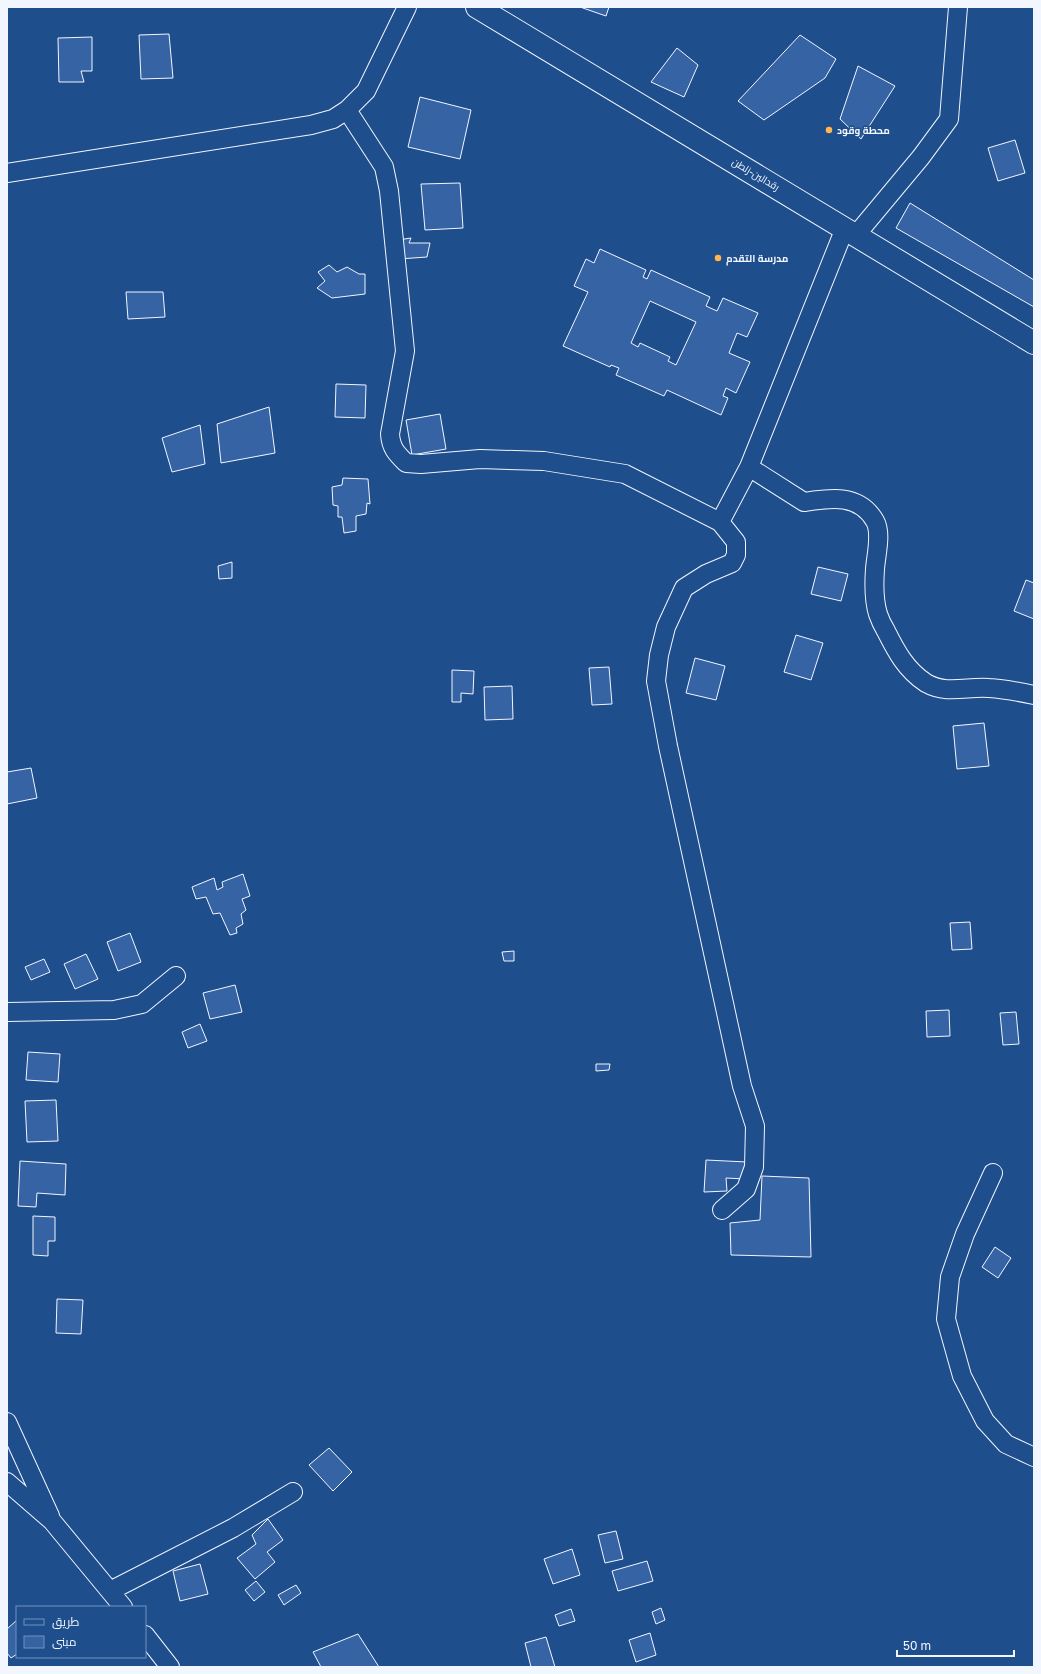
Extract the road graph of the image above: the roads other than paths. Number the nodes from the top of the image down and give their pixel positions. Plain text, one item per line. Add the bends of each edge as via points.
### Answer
1 (407, 7) edge
2 (477, 7) edge
3 (958, 7) edge
4 (346, 110) junction
5 (7, 174) edge
6 (851, 232) junction
7 (1034, 343) edge
8 (749, 467) junction
9 (720, 522) junction
10 (1034, 695) edge
11 (176, 976) dead end
12 (7, 1012) edge
13 (993, 1173) dead end
14 (722, 1210) dead end
15 (7, 1422) edge
16 (1034, 1457) edge
17 (7, 1482) edge
18 (293, 1492) dead end
19 (52, 1521) junction
20 (110, 1591) junction
21 (122, 1606) edge
22 (146, 1636) edge
23 (170, 1667) edge

1 - 4 street via 366,90
2 - 6 main road, رقدالين-زلطن
3 - 6 street via 949,119 921,157
4 - 5 street via 333,120 311,125
4 - 9 street via 384,167 389,191 405,352 390,434 393,450 406,463 480,459 544,461 625,474
6 - 7 main road, رقدالين-زلطن
6 - 8 street
8 - 9 street
8 - 10 street via 804,502 829,498 845,499 860,504 874,520 877,534 875,571 878,615 908,669 927,683 941,688 957,690 988,687
9 - 14 street via 736,542 736,555 732,563 706,574 684,588 666,627 656,681 742,1086 755,1126 754,1167 746,1189
11 - 12 street via 142,1004 114,1010
13 - 16 street via 965,1234 950,1277 946,1319 962,1376 985,1421 1006,1444
15 - 19 street
17 - 19 street
18 - 20 street via 233,1528
19 - 20 street
20 - 21 street
22 - 23 street

